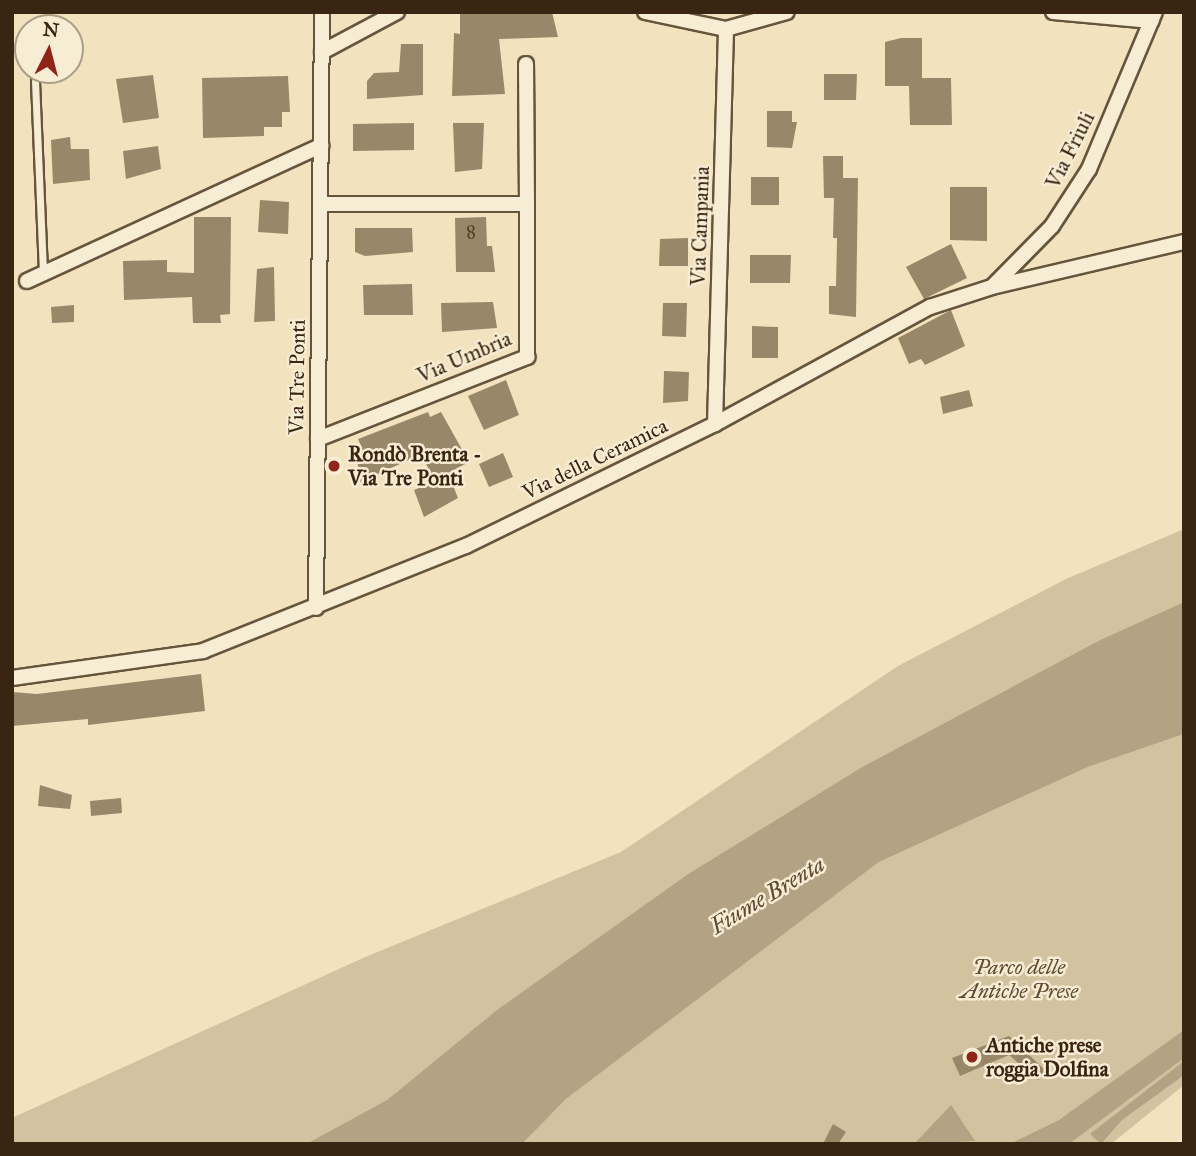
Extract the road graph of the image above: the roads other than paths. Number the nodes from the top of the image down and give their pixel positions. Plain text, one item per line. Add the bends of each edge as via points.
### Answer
1 (322, 12) edge
2 (397, 12) edge
3 (645, 12) edge
4 (787, 12) edge
5 (1053, 12) edge
6 (1153, 17) edge
7 (726, 29) junction
8 (322, 52) junction
9 (527, 64) dead end
10 (35, 84) edge
11 (321, 146) junction
12 (320, 204) junction
13 (527, 204) junction
14 (1184, 242) edge
15 (44, 273) junction
16 (27, 281) dead end
17 (992, 287) junction
18 (715, 424) junction
19 (318, 439) junction
20 (316, 608) junction
21 (12, 678) edge

1 - 8 street, Via Tre Ponti
2 - 8 street
3 - 7 street
4 - 7 street
5 - 6 street
6 - 17 street, Via Friuli via 1089,169 1052,226
7 - 18 street, Via Campania
8 - 11 street, Via Tre Ponti
9 - 13 street, Via Umbria
10 - 15 lane
11 - 12 street, Via Tre Ponti
11 - 15 street
12 - 13 street
12 - 19 street, Via Tre Ponti
13 - 19 street, Via Umbria via 527,357
14 - 17 street, Via della Ceramica
15 - 16 street
17 - 18 street, Via della Ceramica via 930,307 873,334
18 - 20 street, Via della Ceramica via 466,546
19 - 20 street, Via Tre Ponti
20 - 21 street, Via della Ceramica via 203,651

